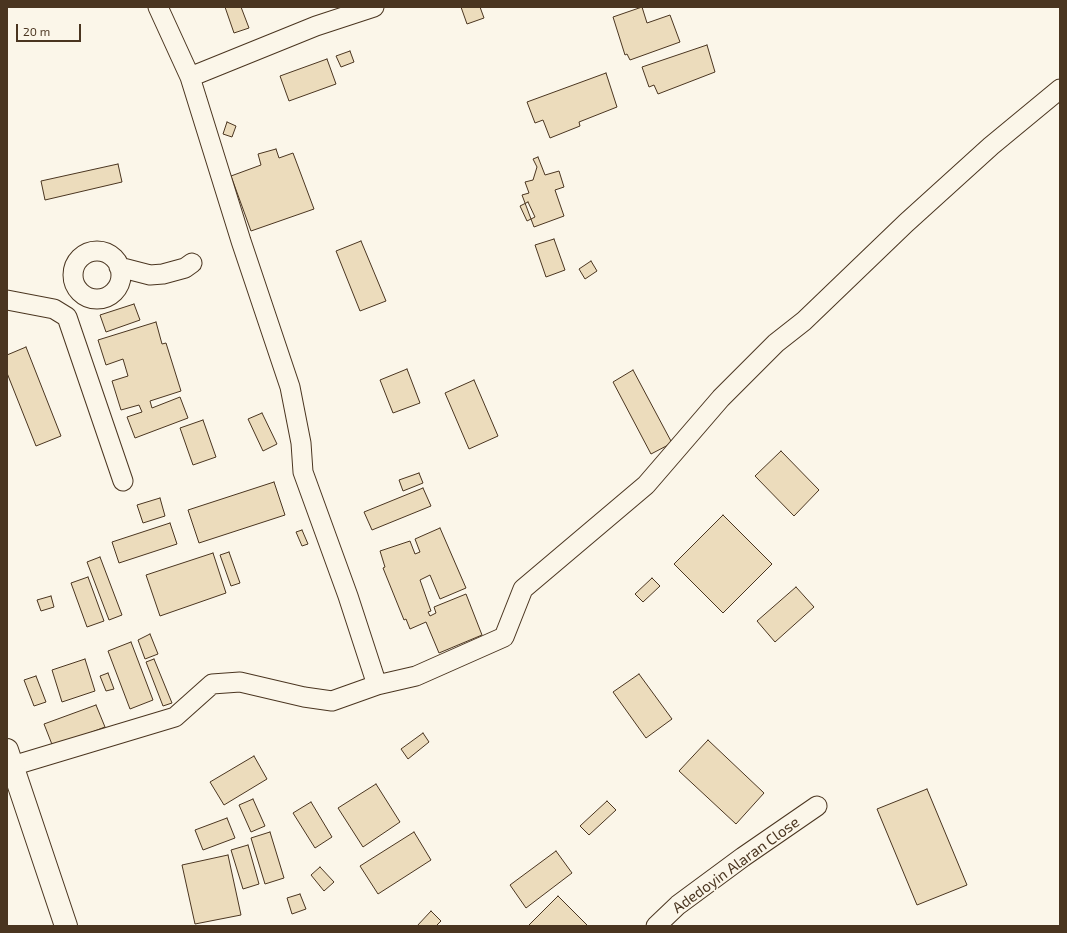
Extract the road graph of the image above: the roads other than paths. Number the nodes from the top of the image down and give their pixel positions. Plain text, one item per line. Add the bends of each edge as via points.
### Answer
1 (158, 7) edge
2 (374, 7) edge
3 (190, 77) junction
4 (1060, 89) edge
5 (192, 263) dead end
6 (119, 267) junction
7 (81, 294) junction
8 (7, 300) edge
9 (67, 317) junction
10 (123, 481) dead end
11 (377, 685) junction
12 (10, 758) edge
13 (817, 806) dead end
14 (66, 926) edge
15 (656, 926) edge

1 - 3 street
2 - 3 street via 316,26
3 - 11 street via 290,387 301,443 303,472
4 - 11 street via 992,146 906,223 804,321 776,343 721,398 646,484 523,589 504,637 416,676
5 - 6 street via 178,270 150,275
6 - 7 street via 120,280 115,291 105,298 92,299
6 - 7 street via 112,257 101,252 89,252 78,260 73,271 74,283
7 - 9 street
8 - 9 street via 54,310
9 - 10 street
11 - 12 street via 332,701 240,682 212,684 174,717
12 - 14 street
13 - 15 street, Adedoyin Alaran Close via 678,905

